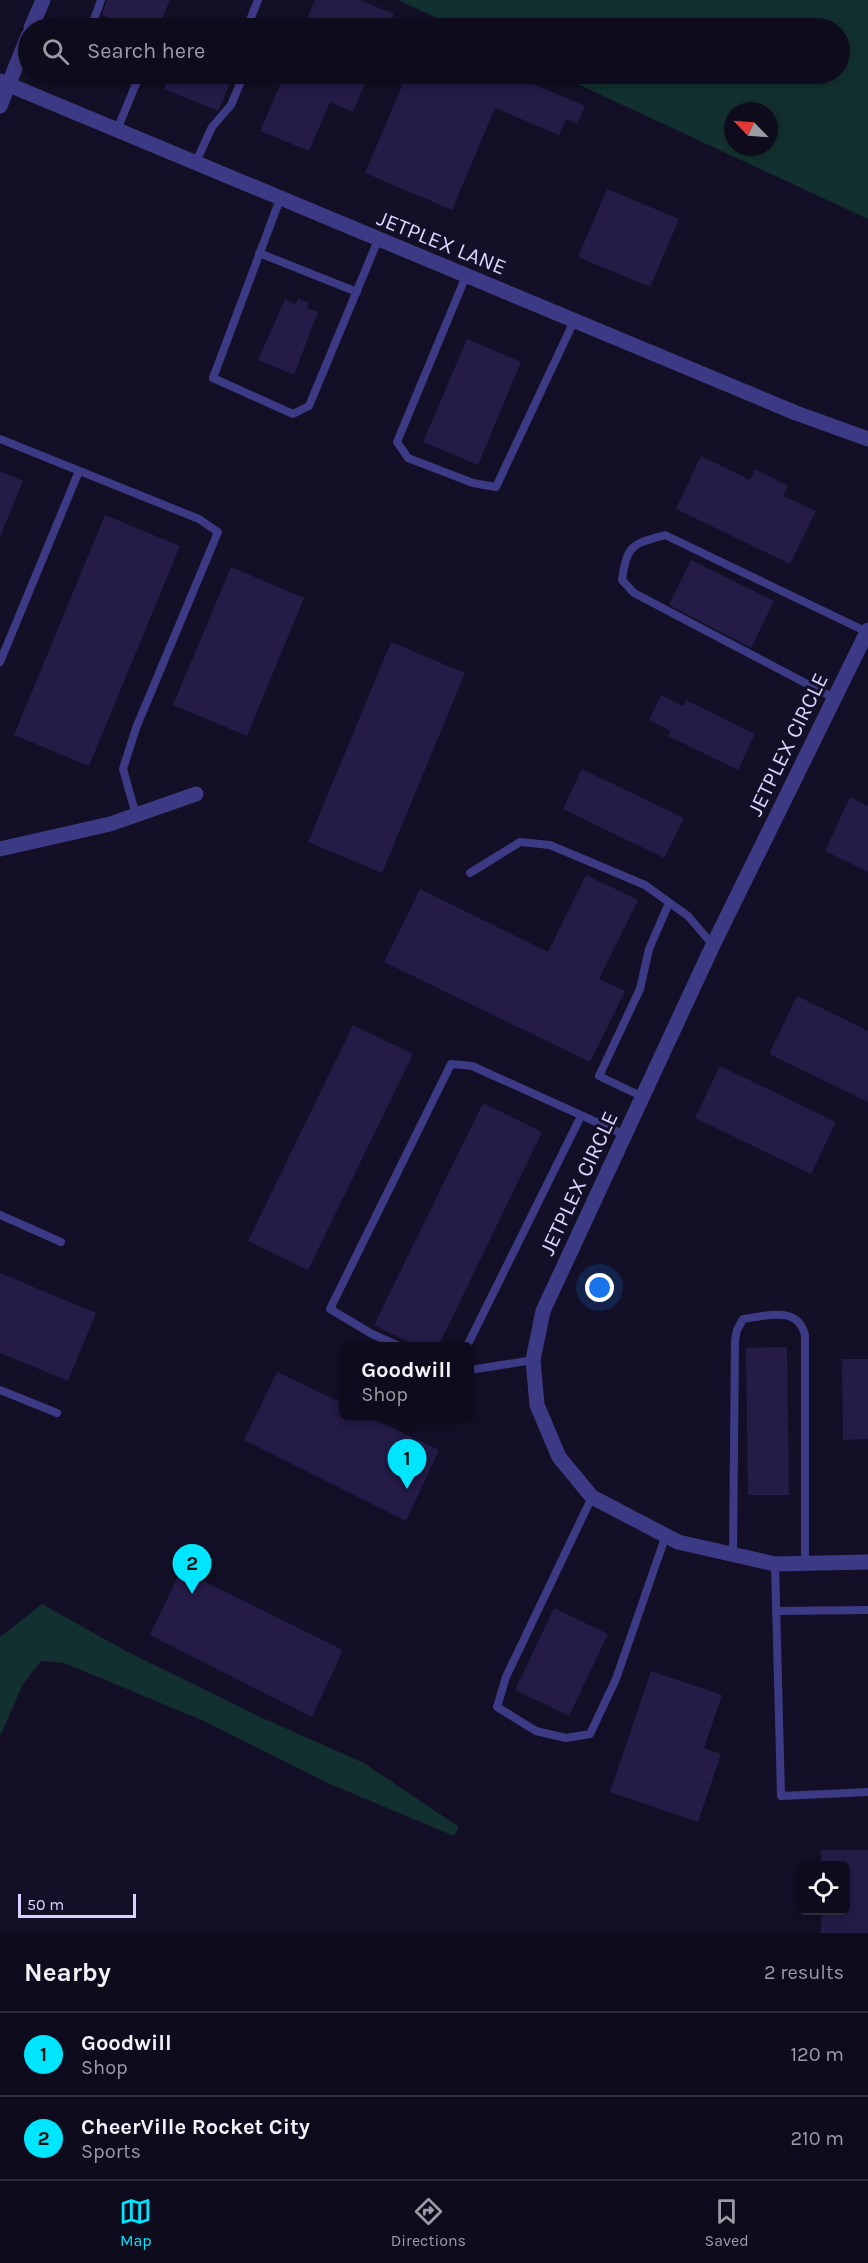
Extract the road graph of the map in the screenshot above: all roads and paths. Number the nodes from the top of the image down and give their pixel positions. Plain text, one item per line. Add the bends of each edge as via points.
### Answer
1 (43, 0) edge
2 (101, 0) edge
3 (258, 0) edge
4 (35, 18) edge
5 (95, 18) edge
6 (251, 18) edge
7 (18, 56) edge
8 (4, 83) edge
9 (136, 84) edge
10 (240, 84) edge
11 (0, 106) edge
12 (117, 130) junction
13 (195, 164) junction
14 (280, 199) junction
15 (378, 240) junction
16 (259, 253) junction
17 (466, 276) junction
18 (357, 292) junction
19 (574, 321) junction
20 (868, 439) edge
21 (0, 440) edge
22 (79, 471) junction
23 (868, 631) edge
24 (0, 662) edge
25 (834, 698) junction
26 (196, 794) dead end
27 (136, 815) junction
28 (0, 849) edge
29 (470, 873) dead end
30 (669, 903) junction
31 (713, 945) junction
32 (643, 1097) junction
33 (581, 1116) junction
34 (625, 1135) junction
35 (0, 1215) edge
36 (61, 1242) dead end
37 (389, 1342) edge
38 (469, 1342) edge
39 (533, 1360) junction
40 (474, 1369) edge
41 (0, 1390) edge
42 (57, 1413) dead end
43 (592, 1497) junction
44 (666, 1535) junction
45 (734, 1554) junction
46 (868, 1562) edge
47 (805, 1563) junction
48 (775, 1564) junction
49 (868, 1610) edge
50 (776, 1611) junction
51 (868, 1791) edge

1 - 4 street
2 - 5 lane
3 - 6 lane
7 - 8 street
8 - 11 street
8 - 12 street, JETPLEX LANE
9 - 12 lane
10 - 13 lane via 231,105 212,127
12 - 13 street, JETPLEX LANE
13 - 14 street, JETPLEX LANE
14 - 15 street, JETPLEX LANE
14 - 16 lane
15 - 17 street, JETPLEX LANE
15 - 18 lane
16 - 18 lane
16 - 18 lane via 213,378 293,414 309,406
17 - 19 street, JETPLEX LANE
17 - 19 lane via 397,442 408,458 472,483 496,487
19 - 20 street, JETPLEX LANE
21 - 22 lane
22 - 24 lane
22 - 27 lane via 199,519 218,532 136,728 123,769
23 - 25 street, JETPLEX CIRCLE
23 - 25 lane via 665,535 638,542 626,558 622,580 634,593
25 - 31 street, JETPLEX CIRCLE
26 - 27 street
27 - 28 street
29 - 30 lane via 520,842 550,845 645,885
30 - 31 lane via 688,916
30 - 32 lane via 649,949 640,989 599,1076
31 - 32 street, JETPLEX CIRCLE
32 - 34 street, JETPLEX CIRCLE
33 - 34 lane
33 - 37 lane via 472,1066 451,1064 330,1309
33 - 38 lane
34 - 39 street, JETPLEX CIRCLE via 543,1311
35 - 36 lane
39 - 40 lane
39 - 43 street, JETPLEX CIRCLE via 537,1405 559,1457
41 - 42 lane
43 - 44 street, JETPLEX CIRCLE
43 - 44 lane via 506,1677 496,1707 536,1731 566,1738 590,1734 615,1679
44 - 45 street, JETPLEX CIRCLE via 678,1542
45 - 47 lane via 735,1340 743,1319 781,1315 803,1324 805,1336
45 - 48 street, JETPLEX CIRCLE
46 - 47 street, JETPLEX CIRCLE
47 - 48 street, JETPLEX CIRCLE
48 - 50 lane
49 - 50 lane
50 - 51 lane via 781,1796

